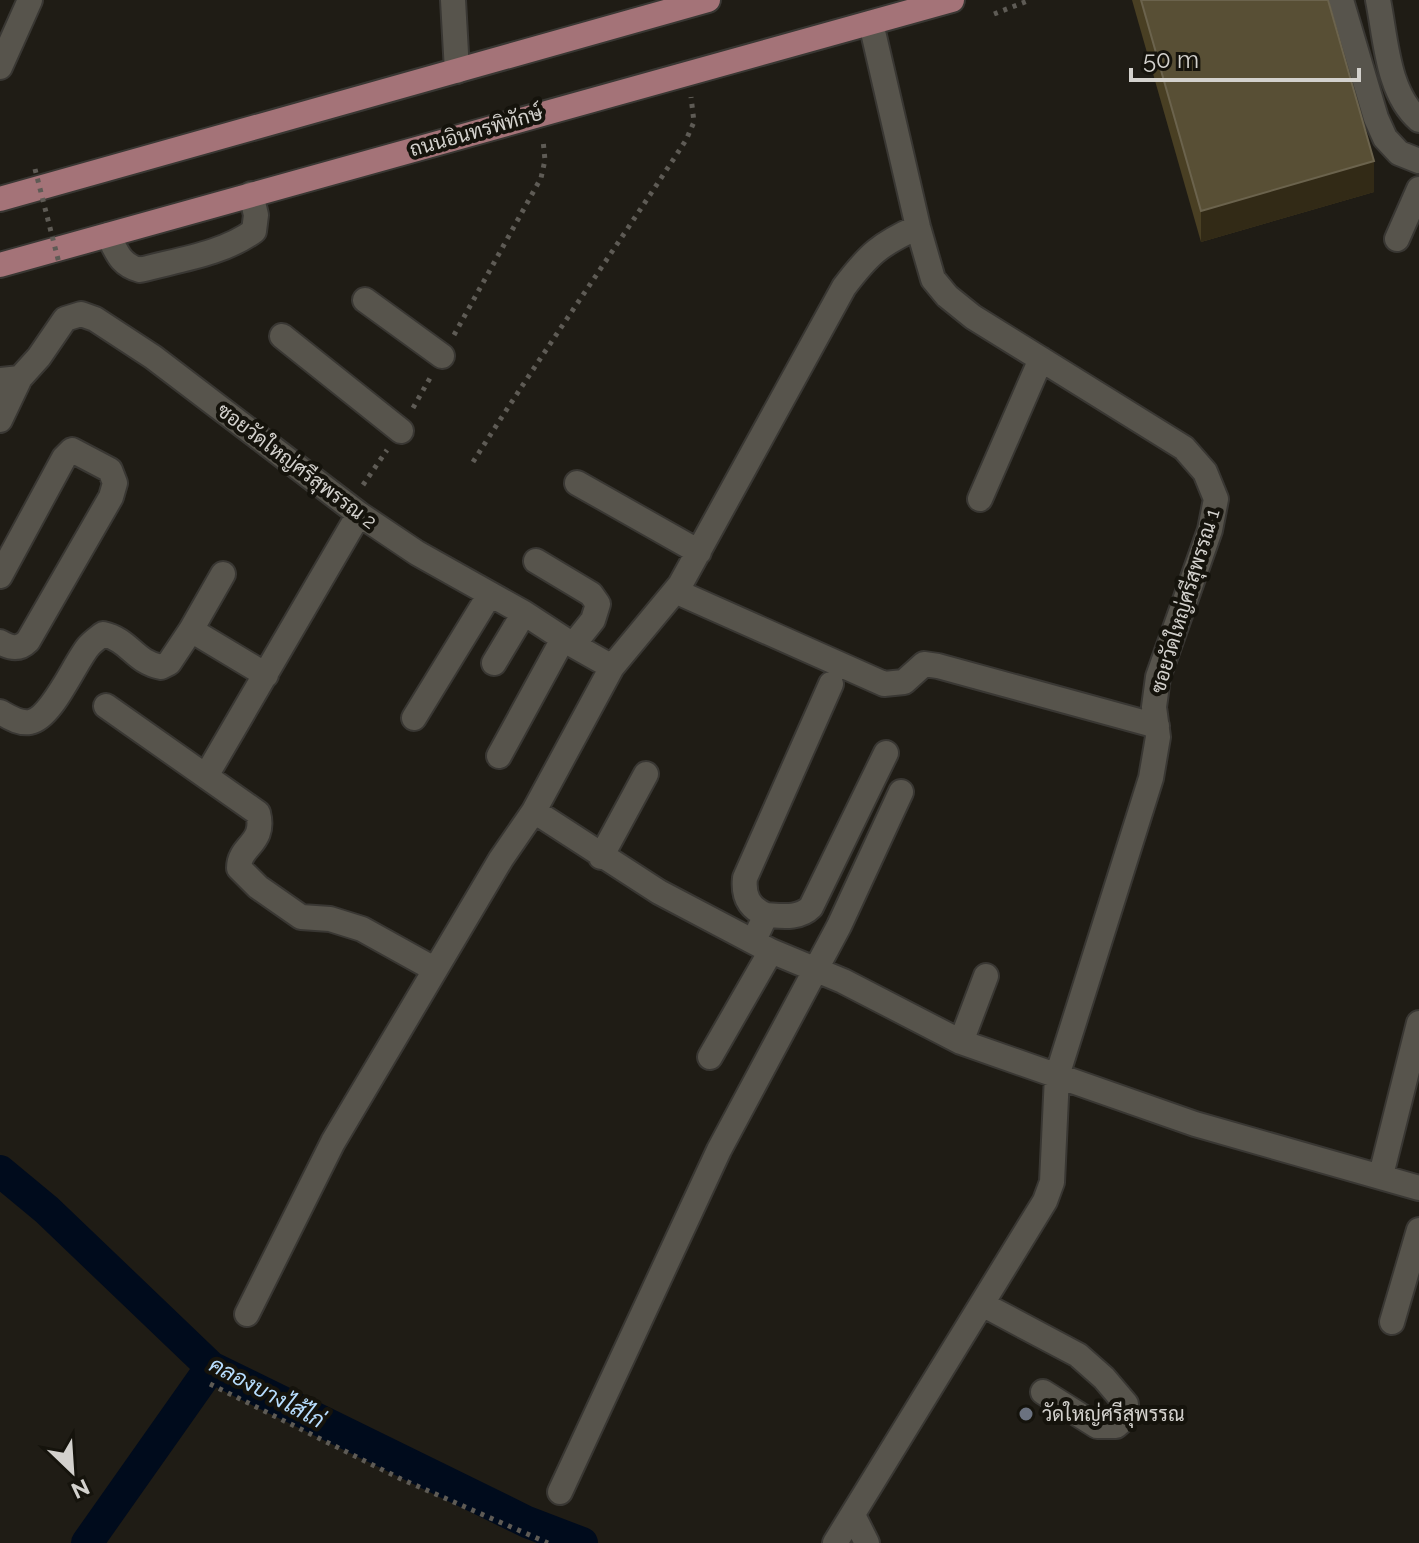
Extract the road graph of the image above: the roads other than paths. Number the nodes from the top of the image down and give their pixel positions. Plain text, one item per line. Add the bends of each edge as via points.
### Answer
1 (30, 0) edge
2 (453, 0) edge
3 (708, 0) edge
4 (952, 0) edge
5 (1341, 0) edge
6 (1378, 0) edge
7 (642, 9) edge
8 (871, 23) junction
9 (0, 67) edge
10 (457, 71) junction
11 (1419, 120) edge
12 (1419, 161) edge
13 (1419, 189) edge
14 (251, 194) junction
15 (0, 199) edge
16 (918, 227) junction
17 (108, 235) junction
18 (1397, 239) dead end
19 (0, 265) edge
20 (365, 300) dead end
21 (282, 336) dead end
22 (442, 356) road end
23 (1041, 359) junction
24 (10, 379) edge
25 (0, 420) edge
26 (401, 431) road end
27 (577, 483) dead end
28 (980, 499) dead end
29 (354, 510) junction
30 (699, 552) junction
31 (536, 561) dead end
32 (223, 574) dead end
33 (0, 576) edge
34 (675, 591) junction
35 (490, 594) junction
36 (524, 613) junction
37 (191, 630) junction
38 (0, 642) edge
39 (568, 642) junction
40 (494, 663) dead end
41 (612, 667) junction
42 (266, 675) junction
43 (831, 684) dead end
44 (106, 706) dead end
45 (0, 712) edge
46 (414, 718) dead end
47 (1157, 726) junction
48 (886, 753) dead end
49 (499, 756) dead end
50 (646, 774) dead end
51 (206, 776) junction
52 (901, 792) dead end
53 (534, 811) junction
54 (601, 857) junction
55 (766, 915) junction
56 (763, 946) junction
57 (434, 969) junction
58 (816, 971) junction
59 (986, 976) dead end
60 (1419, 1023) edge
61 (961, 1042) junction
62 (710, 1057) dead end
63 (1057, 1076) junction
64 (1381, 1175) junction
65 (1419, 1188) edge
66 (1419, 1230) edge
67 (982, 1304) junction
68 (247, 1314) dead end
69 (1392, 1322) dead end
70 (1043, 1392) dead end
71 (560, 1492) dead end
72 (853, 1515) junction
73 (835, 1543) edge
74 (867, 1543) edge

1 - 9 street
2 - 10 street
3 - 7 main road
4 - 8 main road, ถนนอินทรพิทักษ์
5 - 12 street via 1385,138 1399,153
6 - 11 street via 1397,91
7 - 10 main road
8 - 14 main road, ถนนอินทรพิทักษ์
8 - 16 street, ซอยวัดใหญ่ศรีสุพรรณ 1
10 - 15 main road
13 - 18 street
14 - 17 main road, ถนนอินทรพิทักษ์
14 - 17 street via 254,231 217,249 140,270 120,260
16 - 23 street, ซอยวัดใหญ่ศรีสุพรรณ 1 via 933,279 947,296
16 - 30 street via 886,241 844,287
17 - 19 main road, ถนนอินทรพิทักษ์
20 - 22 street
21 - 26 street
23 - 28 street
23 - 47 street, ซอยวัดใหญ่ศรีสุพรรณ 1 via 1184,448 1205,472 1216,499 1158,677
24 - 25 street
24 - 29 street, ซอยวัดใหญ่ศรีสุพรรณ 2 via 39,357 65,319 81,314 95,319
27 - 30 street
29 - 35 street, ซอยวัดใหญ่ศรีสุพรรณ 2
29 - 42 street
30 - 34 street
31 - 39 street via 591,594 598,604 593,620
32 - 37 street
33 - 38 street via 72,450 110,470 115,483 111,497 28,641 10,648
34 - 41 street
34 - 47 street via 884,684 904,682 924,664 938,666
35 - 36 street, ซอยวัดใหญ่ศรีสุพรรณ 2
35 - 46 street
36 - 39 street, ซอยวัดใหญ่ศรีสุพรรณ 2
36 - 40 street
37 - 42 street
37 - 45 street via 161,667 147,665 117,637 103,634 39,718 27,723
39 - 41 street, ซอยวัดใหญ่ศรีสุพรรณ 2
39 - 49 street
41 - 53 street
42 - 51 street
43 - 55 street via 745,878 747,902
44 - 51 street
47 - 63 street, ซอยวัดใหญ่ศรีสุพรรณ 1 via 1151,778
48 - 55 street via 811,907 794,916
50 - 54 street
51 - 57 street via 258,813 262,826 239,860 239,868 258,887 301,917 362,929
52 - 58 street
53 - 54 street
53 - 57 street
54 - 56 street
55 - 56 street
56 - 58 street
56 - 62 street
57 - 68 street via 333,1142
58 - 61 street
58 - 71 street via 719,1150
59 - 61 street
60 - 64 street
61 - 63 street
63 - 64 street via 1195,1124
63 - 67 street, ซอยวัดใหญ่ศรีสุพรรณ 1 via 1052,1182
64 - 65 street
66 - 69 street
67 - 70 street via 1078,1355 1126,1404 1125,1418 1116,1426 1097,1426
67 - 72 street, ซอยวัดใหญ่ศรีสุพรรณ 1
72 - 73 street, ซอยวัดใหญ่ศรีสุพรรณ 1
72 - 74 street

